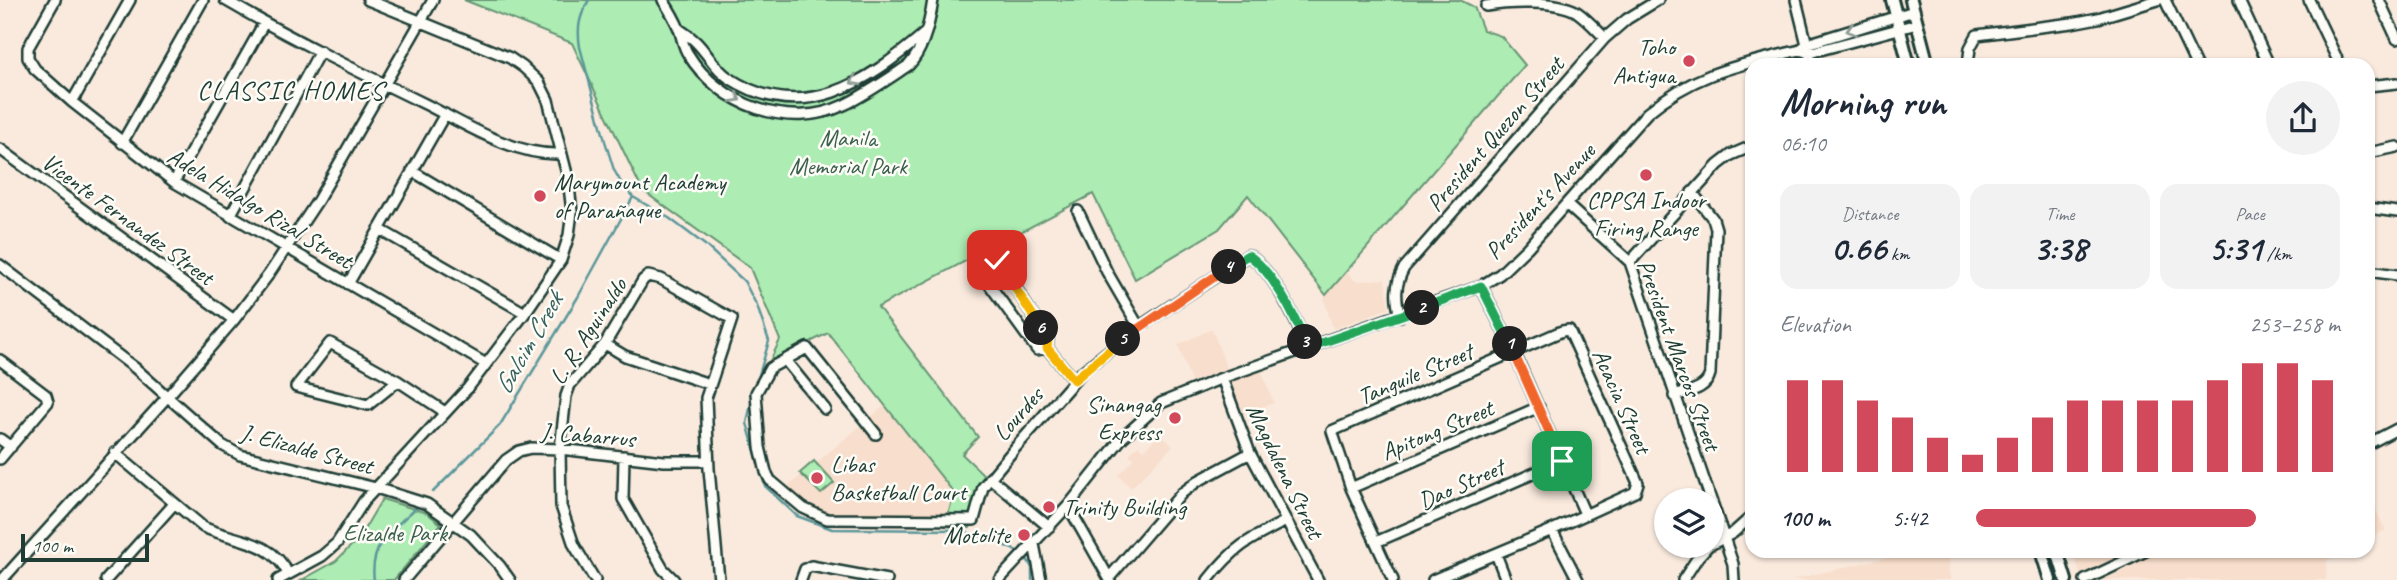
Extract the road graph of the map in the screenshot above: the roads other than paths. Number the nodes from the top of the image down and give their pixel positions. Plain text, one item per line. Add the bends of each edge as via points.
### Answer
1 (55, 0) edge
2 (130, 0) edge
3 (203, 0) edge
4 (225, 0) edge
5 (368, 0) edge
6 (433, 0) edge
7 (663, 0) edge
8 (933, 0) edge
9 (1658, 0) edge
10 (1796, 0) edge
11 (1892, 0) edge
12 (2158, 0) edge
13 (2165, 0) edge
14 (2239, 0) edge
15 (2309, 0) edge
16 (2379, 0) edge
17 (1486, 6) dead end
18 (1912, 6) edge
19 (1895, 16) junction
20 (421, 21) junction
21 (264, 23) junction
22 (1917, 24) junction
23 (679, 29) junction
24 (1899, 29) junction
25 (1605, 38) junction
26 (2397, 39) edge
27 (915, 48) junction
28 (1805, 49) junction
29 (320, 51) junction
30 (1772, 58) edge
31 (1809, 58) edge
32 (1907, 58) edge
33 (1926, 58) edge
34 (1969, 58) edge
35 (2190, 58) edge
36 (2266, 58) edge
37 (2337, 58) edge
38 (1745, 65) edge
39 (2397, 83) edge
40 (385, 85) junction
41 (2375, 85) edge
42 (72, 102) junction
43 (445, 114) junction
44 (122, 143) junction
45 (2397, 147) edge
46 (0, 149) edge
47 (1745, 149) edge
48 (2375, 152) edge
49 (560, 154) junction
50 (412, 171) junction
51 (174, 182) junction
52 (1692, 192) junction
53 (1566, 204) junction
54 (2375, 209) edge
55 (1077, 211) dead end
56 (2397, 212) edge
57 (230, 216) junction
58 (379, 229) junction
59 (287, 249) junction
60 (561, 260) junction
61 (1630, 262) junction
62 (0, 265) edge
63 (2375, 272) edge
64 (2397, 275) edge
65 (348, 284) junction
66 (1481, 286) junction
67 (525, 313) junction
68 (1400, 316) junction
69 (234, 320) junction
70 (1139, 327) junction
71 (605, 344) junction
72 (1047, 348) junction
73 (1307, 348) junction
74 (1514, 352) junction
75 (0, 360) edge
76 (785, 360) junction
77 (486, 364) junction
78 (1222, 378) junction
79 (1074, 380) junction
80 (398, 381) junction
81 (709, 384) junction
82 (1674, 396) junction
83 (165, 399) junction
84 (1539, 407) junction
85 (825, 409) dead end
86 (445, 412) junction
87 (2397, 429) edge
88 (876, 434) dead end
89 (0, 439) edge
90 (2375, 440) edge
91 (10, 447) junction
92 (560, 449) junction
93 (115, 453) junction
94 (1250, 453) junction
95 (624, 456) junction
96 (0, 460) edge
97 (708, 461) junction
98 (1562, 461) junction
99 (990, 478) junction
100 (376, 488) junction
101 (1351, 488) junction
102 (1706, 488) edge
103 (174, 504) junction
104 (1068, 506) junction
105 (1585, 514) junction
106 (1286, 521) junction
107 (454, 522) junction
108 (1745, 522) edge
109 (1049, 527) junction
110 (1552, 530) junction
111 (1724, 536) joint
112 (1376, 542) junction
113 (1031, 548) junction
114 (1496, 554) junction
115 (1697, 558) edge
116 (2043, 558) edge
117 (2059, 558) edge
118 (2131, 558) edge
119 (288, 574) junction
120 (409, 578) edge
121 (1110, 579) edge
122 (2, 580) edge
123 (106, 580) edge
124 (278, 580) edge
125 (510, 580) edge
126 (595, 580) edge
127 (674, 580) edge
128 (719, 580) edge
129 (801, 580) edge
130 (887, 580) edge
131 (999, 580) edge
132 (1041, 580) edge
133 (1208, 580) edge
134 (1318, 580) edge
135 (1393, 580) edge
136 (1433, 580) edge
137 (1506, 580) edge
138 (1578, 580) edge
139 (1683, 580) edge
140 (1734, 580) edge
141 (2050, 580) edge
142 (2066, 580) edge
143 (2085, 580) edge

1 - 42 street, Adela Hidalgo Rizal Street via 28,48 30,62
2 - 42 street
3 - 44 street
4 - 21 street
5 - 20 street
6 - 20 street
7 - 23 street
8 - 27 street via 926,32
9 - 25 street, President Quezon Street
10 - 28 street
11 - 19 main road
12 - 34 street via 2085,21 1977,35
13 - 35 street
14 - 36 street
15 - 37 street
16 - 26 street
17 - 25 street via 1557,4 1575,10
18 - 19 street, President's Avenue
18 - 22 main road
19 - 24 main road
19 -> 28 street, President's Avenue
20 - 40 street
20 - 49 street via 523,66 548,100
21 - 29 street
21 - 51 street
22 - 24 street, President's Avenue
22 - 33 main road
27 -> 23 street via 836,91 800,100 771,98 735,81
23 -> 27 street via 687,52 706,78 739,101 802,116 844,105 909,65
24 - 28 street, President's Avenue
24 - 32 main road
25 - 68 street, President Quezon Street via 1404,268 1397,282
28 - 30 street, President's Avenue
28 - 31 street
29 - 40 street
29 - 57 street
38 - 53 street, President's Avenue via 1688,83 1667,96
39 - 41 street
40 - 43 street
40 - 59 street
42 - 44 street, Adela Hidalgo Rizal Street
43 - 49 street via 516,148
43 - 50 street
44 - 51 street, Adela Hidalgo Rizal Street
45 - 48 street
46 - 69 street, Vicente Fernandez Street
47 - 52 street via 1718,165
49 - 60 street via 572,212
50 - 58 street
50 - 60 street
51 - 57 street, Adela Hidalgo Rizal Street
52 - 61 street
52 - 82 street via 1716,229 1710,374 1701,387
53 - 61 street, President Marcos Street
53 - 66 street, President's Avenue via 1514,261
54 - 56 street
55 - 70 street
57 - 59 street, Adela Hidalgo Rizal Street
58 - 65 street
58 - 67 street
59 - 65 street, Adela Hidalgo Rizal Street
59 - 69 street
60 - 67 street
61 - 82 street, President Marcos Street
62 - 83 street, J. Elizalde Street via 135,368
63 - 64 street
65 - 77 street, Adela Hidalgo Rizal Street
66 - 68 street, President's Avenue
66 - 74 street
67 - 77 street
68 - 73 street, President's Avenue
69 - 83 street
70 - 73 street, Lourdes via 1248,255 1260,262 1298,323
70 - 79 street, Lourdes
71 - 81 street via 625,356
71 - 81 street, L. R. Aguinaldo via 643,280 648,276 661,279 732,319
71 - 92 street, L. R. Aguinaldo via 570,386
72 - 72 street via 1048,339 999,261 987,264 981,273 1021,331 1037,351
72 - 79 street
73 - 78 street, President's Avenue
74 - 84 street
74 - 101 street, Tanguile Street via 1332,431
74 - 105 street, Acacia Street via 1569,330 1638,483 1635,492
75 - 91 street via 46,395 48,402
76 - 85 street
76 - 88 street via 807,348
76 - 99 street, Lourdes via 769,368 756,393 760,447 766,472 803,508 827,519 974,520
77 - 86 street
78 - 94 street, Magdalena Street
78 - 104 street, President's Avenue via 1161,403 1142,418
79 - 99 street, Lourdes
80 - 80 street via 330,343 296,387 368,405
80 - 86 street
81 - 97 street
82 - 102 street, President Marcos Street
83 - 93 street
83 - 100 street, J. Elizalde Street via 240,455
84 - 98 street
84 - 101 street, Apitong Street
86 - 100 street
87 - 90 street
89 - 91 street
91 - 96 street
92 - 95 street, J. Cabarrus
92 - 107 street, J. Cabarrus via 531,448 506,460
92 - 126 street, L. R. Aguinaldo via 565,522
93 - 103 street
93 - 122 street
94 - 106 street, Magdalena Street
94 - 121 street via 1182,493
95 - 97 street, J. Cabarrus
95 - 127 street via 623,499
97 - 128 street
98 - 105 street
98 - 112 street, Dao Street
99 - 109 street, Lourdes
100 - 107 street, J. Elizalde Street via 426,504
100 - 119 street via 337,543
101 - 112 street
103 - 119 street via 214,533 251,541 272,553
103 - 123 street
104 - 109 street, President's Avenue
104 - 121 street
105 - 110 street
106 - 133 street via 1233,550
106 - 134 street, Magdalena Street
107 - 120 street, J. Cabarrus
107 - 125 street, J. Elizalde Street via 485,548
108 - 111 street
109 - 113 street, President's Avenue
110 - 114 street
110 - 138 street
111 - 140 street, President Marcos Street
112 - 135 street
113 - 131 street, President's Avenue
113 - 132 street
114 - 136 street
114 - 137 street
115 - 139 street
116 - 141 main road
117 - 142 main road
118 - 143 street
119 - 124 street
129 - 130 street via 811,566

